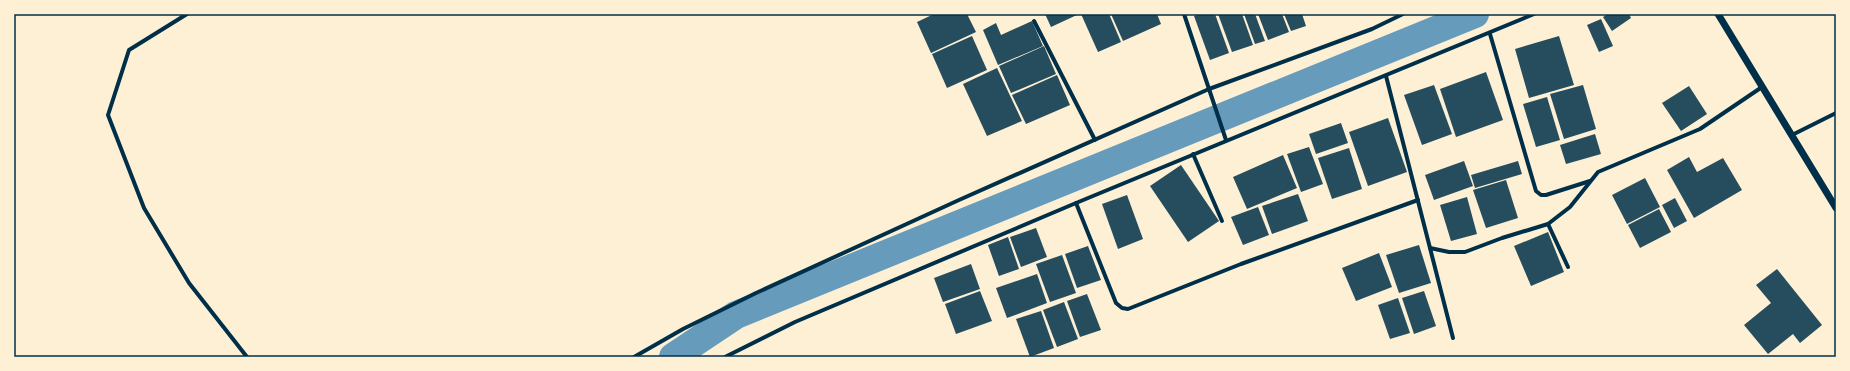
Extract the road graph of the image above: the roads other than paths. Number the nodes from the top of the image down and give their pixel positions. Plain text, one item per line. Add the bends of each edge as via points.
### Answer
1 (187, 14) edge
2 (1184, 14) edge
3 (1403, 14) edge
4 (1534, 14) edge
5 (1718, 14) edge
6 (1034, 21) dead end
7 (1490, 34) junction
8 (1386, 76) junction
9 (1762, 87) junction
10 (1209, 89) junction
11 (1836, 113) edge
12 (1792, 135) junction
13 (1095, 140) junction
14 (1226, 140) junction
15 (1193, 154) junction
16 (1591, 180) junction
17 (1418, 200) junction
18 (1076, 203) junction
19 (1836, 208) edge
20 (1222, 221) dead end
21 (1548, 224) junction
22 (1430, 248) junction
23 (1568, 267) dead end
24 (1453, 338) dead end
25 (247, 357) edge
26 (634, 357) edge
27 (725, 357) edge

1 - 25 street via 129,50 108,115 144,208 189,283
2 - 10 street
3 - 10 street via 1372,29
4 - 7 street
5 - 9 street
6 - 13 street
7 - 8 street
7 - 16 street via 1536,191 1546,195
8 - 14 street
8 - 17 street
9 - 12 street
9 - 16 street via 1700,129 1598,172
10 - 13 street
10 - 14 street
11 - 12 street
12 - 19 street
13 - 26 street via 756,293 683,329
14 - 15 street
15 - 18 street
15 - 20 street
16 - 21 street via 1570,206
17 - 18 street via 1241,264 1128,309 1122,308 1116,302
17 - 22 street
18 - 27 street via 795,322
21 - 22 street via 1465,252
21 - 23 street
22 - 24 street

